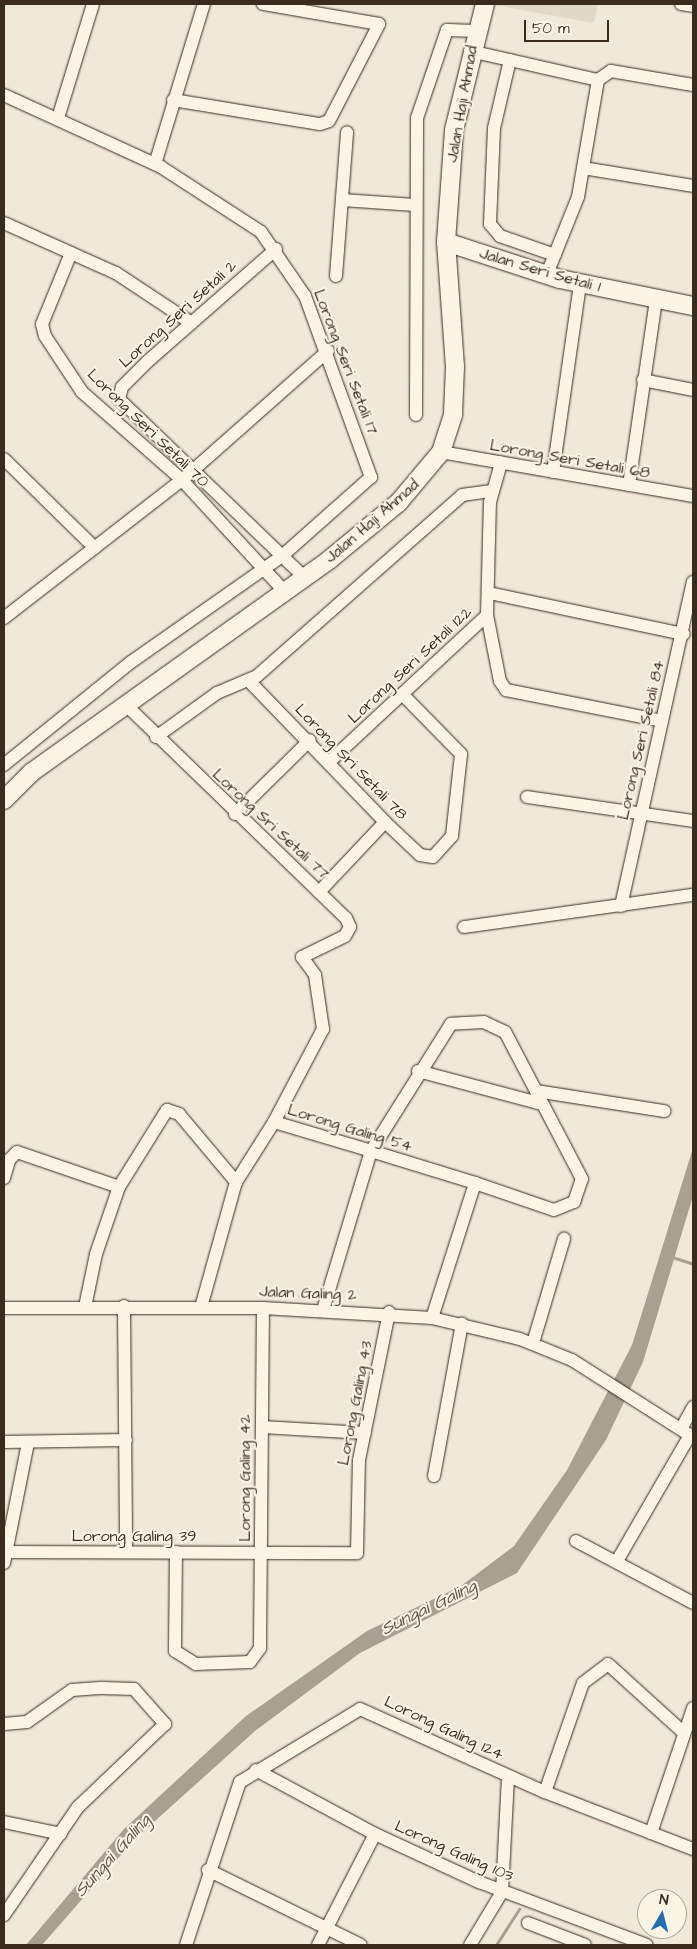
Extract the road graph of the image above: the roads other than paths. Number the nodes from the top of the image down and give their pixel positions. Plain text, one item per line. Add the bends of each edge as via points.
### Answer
1 (94, 4) edge
2 (204, 4) edge
3 (263, 4) edge
4 (485, 4) edge
5 (681, 4) edge
6 (693, 6) edge
7 (476, 31) junction
8 (470, 51) junction
9 (510, 60) junction
10 (598, 80) junction
11 (693, 85) edge
12 (4, 94) edge
13 (173, 100) junction
14 (58, 118) junction
15 (347, 132) dead end
16 (155, 164) junction
17 (583, 168) junction
18 (693, 186) edge
19 (342, 200) junction
20 (415, 205) junction
21 (4, 223) edge
22 (446, 242) junction
23 (276, 249) junction
24 (71, 253) junction
25 (555, 255) junction
26 (547, 274) junction
27 (336, 276) dead end
28 (580, 284) junction
29 (656, 299) junction
30 (693, 306) edge
31 (190, 322) junction
32 (328, 351) junction
33 (643, 380) junction
34 (693, 390) edge
35 (416, 415) dead end
36 (441, 452) junction
37 (4, 459) edge
38 (501, 463) junction
39 (553, 472) junction
40 (186, 476) junction
41 (629, 485) junction
42 (492, 491) junction
43 (693, 496) edge
44 (94, 548) junction
45 (282, 556) junction
46 (264, 568) junction
47 (305, 578) junction
48 (693, 582) edge
49 (285, 592) junction
50 (490, 593) junction
51 (487, 615) junction
52 (4, 618) edge
53 (684, 634) junction
54 (249, 681) junction
55 (403, 695) junction
56 (126, 705) junction
57 (662, 721) junction
58 (156, 737) junction
59 (310, 740) junction
60 (330, 761) junction
61 (4, 765) edge
62 (527, 798) dead end
63 (4, 800) edge
64 (235, 814) junction
65 (640, 814) junction
66 (693, 820) edge
67 (385, 822) junction
68 (319, 892) junction
69 (693, 895) edge
70 (621, 906) junction
71 (464, 927) dead end
72 (302, 957) joint
73 (418, 1071) junction
74 (536, 1091) junction
75 (542, 1104) junction
76 (664, 1111) dead end
77 (274, 1122) junction
78 (371, 1151) junction
79 (4, 1178) edge
80 (236, 1182) junction
81 (475, 1183) junction
82 (119, 1186) junction
83 (564, 1239) dead end
84 (124, 1306) junction
85 (85, 1307) junction
86 (201, 1307) junction
87 (4, 1308) edge
88 (263, 1308) junction
89 (322, 1310) junction
90 (389, 1312) junction
91 (432, 1318) junction
92 (462, 1324) junction
93 (533, 1344) junction
94 (693, 1407) edge
95 (262, 1427) junction
96 (365, 1433) junction
97 (688, 1434) edge
98 (126, 1440) junction
99 (4, 1442) edge
100 (28, 1443) junction
101 (434, 1476) dead end
102 (576, 1541) dead end
103 (126, 1552) junction
104 (176, 1552) junction
105 (261, 1553) junction
106 (5, 1557) edge
107 (617, 1561) junction
108 (693, 1603) edge
109 (693, 1708) edge
110 (4, 1724) edge
111 (684, 1733) junction
112 (256, 1770) junction
113 (508, 1776) junction
114 (544, 1792) junction
115 (4, 1822) edge
116 (651, 1833) junction
117 (61, 1834) junction
118 (375, 1834) junction
119 (693, 1849) edge
120 (208, 1870) junction
121 (502, 1892) junction
122 (4, 1915) edge
123 (528, 1924) dead end
124 (327, 1928) junction
125 (186, 1945) edge
126 (318, 1945) edge
127 (360, 1945) edge
128 (470, 1945) edge
129 (585, 1945) edge
130 (647, 1945) edge

1 - 14 street
2 - 13 street
3 - 13 street via 379,24 325,123
4 - 7 street, Jalan Haji Ahmad
5 - 6 street
7 - 8 street, Jalan Haji Ahmad
7 - 20 street via 447,30 422,98
8 - 9 street
8 - 22 street, Jalan Haji Ahmad via 454,130
9 - 10 street
9 - 25 street via 494,128 490,224 500,236
10 - 11 street via 611,71
10 - 17 street
12 - 14 street, Lorong Seri Setali 17
13 - 16 street
14 - 16 street, Lorong Seri Setali 17
15 - 19 street
16 - 23 street, Lorong Seri Setali 17 via 261,232
17 - 18 street
17 - 25 street via 575,205
19 - 20 street
19 - 27 street
20 - 35 street
21 - 24 street
22 - 26 street, Jalan Seri Setali 1
22 - 36 street, Jalan Haji Ahmad via 456,368 453,414
23 - 31 street, Lorong Seri Setali 2
23 - 32 street, Lorong Seri Setali 17 via 305,296
24 - 31 street via 126,279
24 - 40 street, Lorong Seri Setali 70 via 42,324 45,336 82,392
25 - 26 street
26 - 28 street, Jalan Seri Setali 1
28 - 29 street, Jalan Seri Setali 1
28 - 39 street
29 - 30 street, Jalan Seri Setali 1
29 - 33 street
31 - 40 street, Lorong Seri Setali 2 via 122,387 119,399
32 - 40 street
32 - 45 street, Lorong Seri Setali 17 via 371,477
33 - 34 street
33 - 41 street
36 - 38 street, Lorong Seri Setali 68
36 - 47 street, Jalan Haji Ahmad via 399,502
37 - 44 street
38 - 39 street, Lorong Seri Setali 68
38 - 42 street, Lorong Seri Setali 122
39 - 41 street, Lorong Seri Setali 68
40 - 44 street
40 - 45 street
40 - 46 street, Lorong Seri Setali 70
41 - 43 street, Lorong Seri Setali 68
42 - 50 street, Lorong Seri Setali 122
42 - 54 street via 462,494
44 - 52 street
45 - 46 street
45 - 47 street
46 - 49 street, Lorong Seri Setali 70
46 - 61 street via 131,662
47 - 49 street, Jalan Haji Ahmad
48 - 53 street, Lorong Seri Setali 84
49 - 56 street, Jalan Haji Ahmad
50 - 51 street, Lorong Seri Setali 122
50 - 53 street
51 - 55 street, Lorong Seri Setali 122
51 - 57 street via 500,681 506,690
53 - 57 street, Lorong Seri Setali 84
54 - 58 street via 217,693
54 - 59 street, Lorong Sri Setali 78
55 - 60 street, Lorong Seri Setali 122
55 - 67 street, Lorong Sri Setali 78 via 461,754 452,836 433,857 420,856
56 - 58 street, Lorong Sri Setali 77
56 - 63 street, Jalan Haji Ahmad via 32,772
57 - 65 street, Lorong Seri Setali 84
58 - 64 street, Lorong Sri Setali 77
59 - 60 street, Lorong Sri Setali 78
59 - 64 street
60 - 67 street, Lorong Sri Setali 78
62 - 65 street
64 - 68 street, Lorong Sri Setali 77
65 - 66 street
65 - 70 street, Lorong Seri Setali 84
67 - 68 street
68 - 72 street, Lorong Sri Setali 77 via 346,918 350,927 345,936
69 - 70 street
70 - 71 street
72 - 77 street, Lorong Galing 54 via 312,968 319,991 323,1029
73 - 74 street via 451,1024 484,1022 505,1032
73 - 75 street
73 - 78 street
74 - 75 street
74 - 76 street
75 - 81 street, Lorong Galing 54 via 582,1179 574,1202 561,1210
77 - 78 street, Lorong Galing 54
77 - 80 street
78 - 81 street, Lorong Galing 54
78 - 89 street
79 - 82 street via 9,1160 17,1152
80 - 82 street via 179,1114 170,1109 162,1114
80 - 86 street
81 - 91 street
82 - 85 street via 96,1254
83 - 93 street
84 - 85 street, Jalan Galing 2
84 - 86 street, Jalan Galing 2
84 - 98 street
85 - 87 street, Jalan Galing 2
86 - 88 street, Jalan Galing 2
88 - 89 street, Jalan Galing 2
88 - 95 street, Lorong Galing 42
89 - 90 street, Jalan Galing 2
90 - 91 street, Jalan Galing 2
90 - 96 street, Lorong Galing 43
91 - 92 street, Jalan Galing 2
92 - 93 street, Jalan Galing 2
92 - 101 street
93 - 97 street, Jalan Galing 2 via 600,1376
94 - 97 street
95 - 96 street
95 - 105 street, Lorong Galing 42
96 - 105 street, Lorong Galing 43 via 358,1478 360,1551
97 - 107 street
98 - 100 street
98 - 103 street
99 - 100 street
100 - 106 street
102 - 107 street
103 - 104 street, Lorong Galing 39
103 - 106 street, Lorong Galing 39
104 - 105 street, Lorong Galing 39
104 - 105 street, Lorong Galing 42 via 175,1651 196,1664 250,1662 260,1648
107 - 108 street
109 - 111 street
110 - 117 street via 27,1722 72,1690 103,1688 134,1689 165,1719 164,1729 85,1800
111 - 114 street via 608,1664 583,1683
111 - 116 street
112 - 113 street, Lorong Galing 124 via 360,1709
112 - 118 street, Lorong Galing 103
112 - 120 street, Lorong Galing 124 via 235,1789
113 - 114 street, Lorong Galing 124
113 - 121 street
114 - 116 street, Lorong Galing 124
115 - 117 street
116 - 119 street, Lorong Galing 124
117 - 122 street
118 - 121 street, Lorong Galing 103
118 - 124 street
120 - 124 street
120 - 125 street, Lorong Galing 124
121 - 128 street
121 - 130 street, Lorong Galing 103
123 - 129 street
124 - 126 street
124 - 127 street

